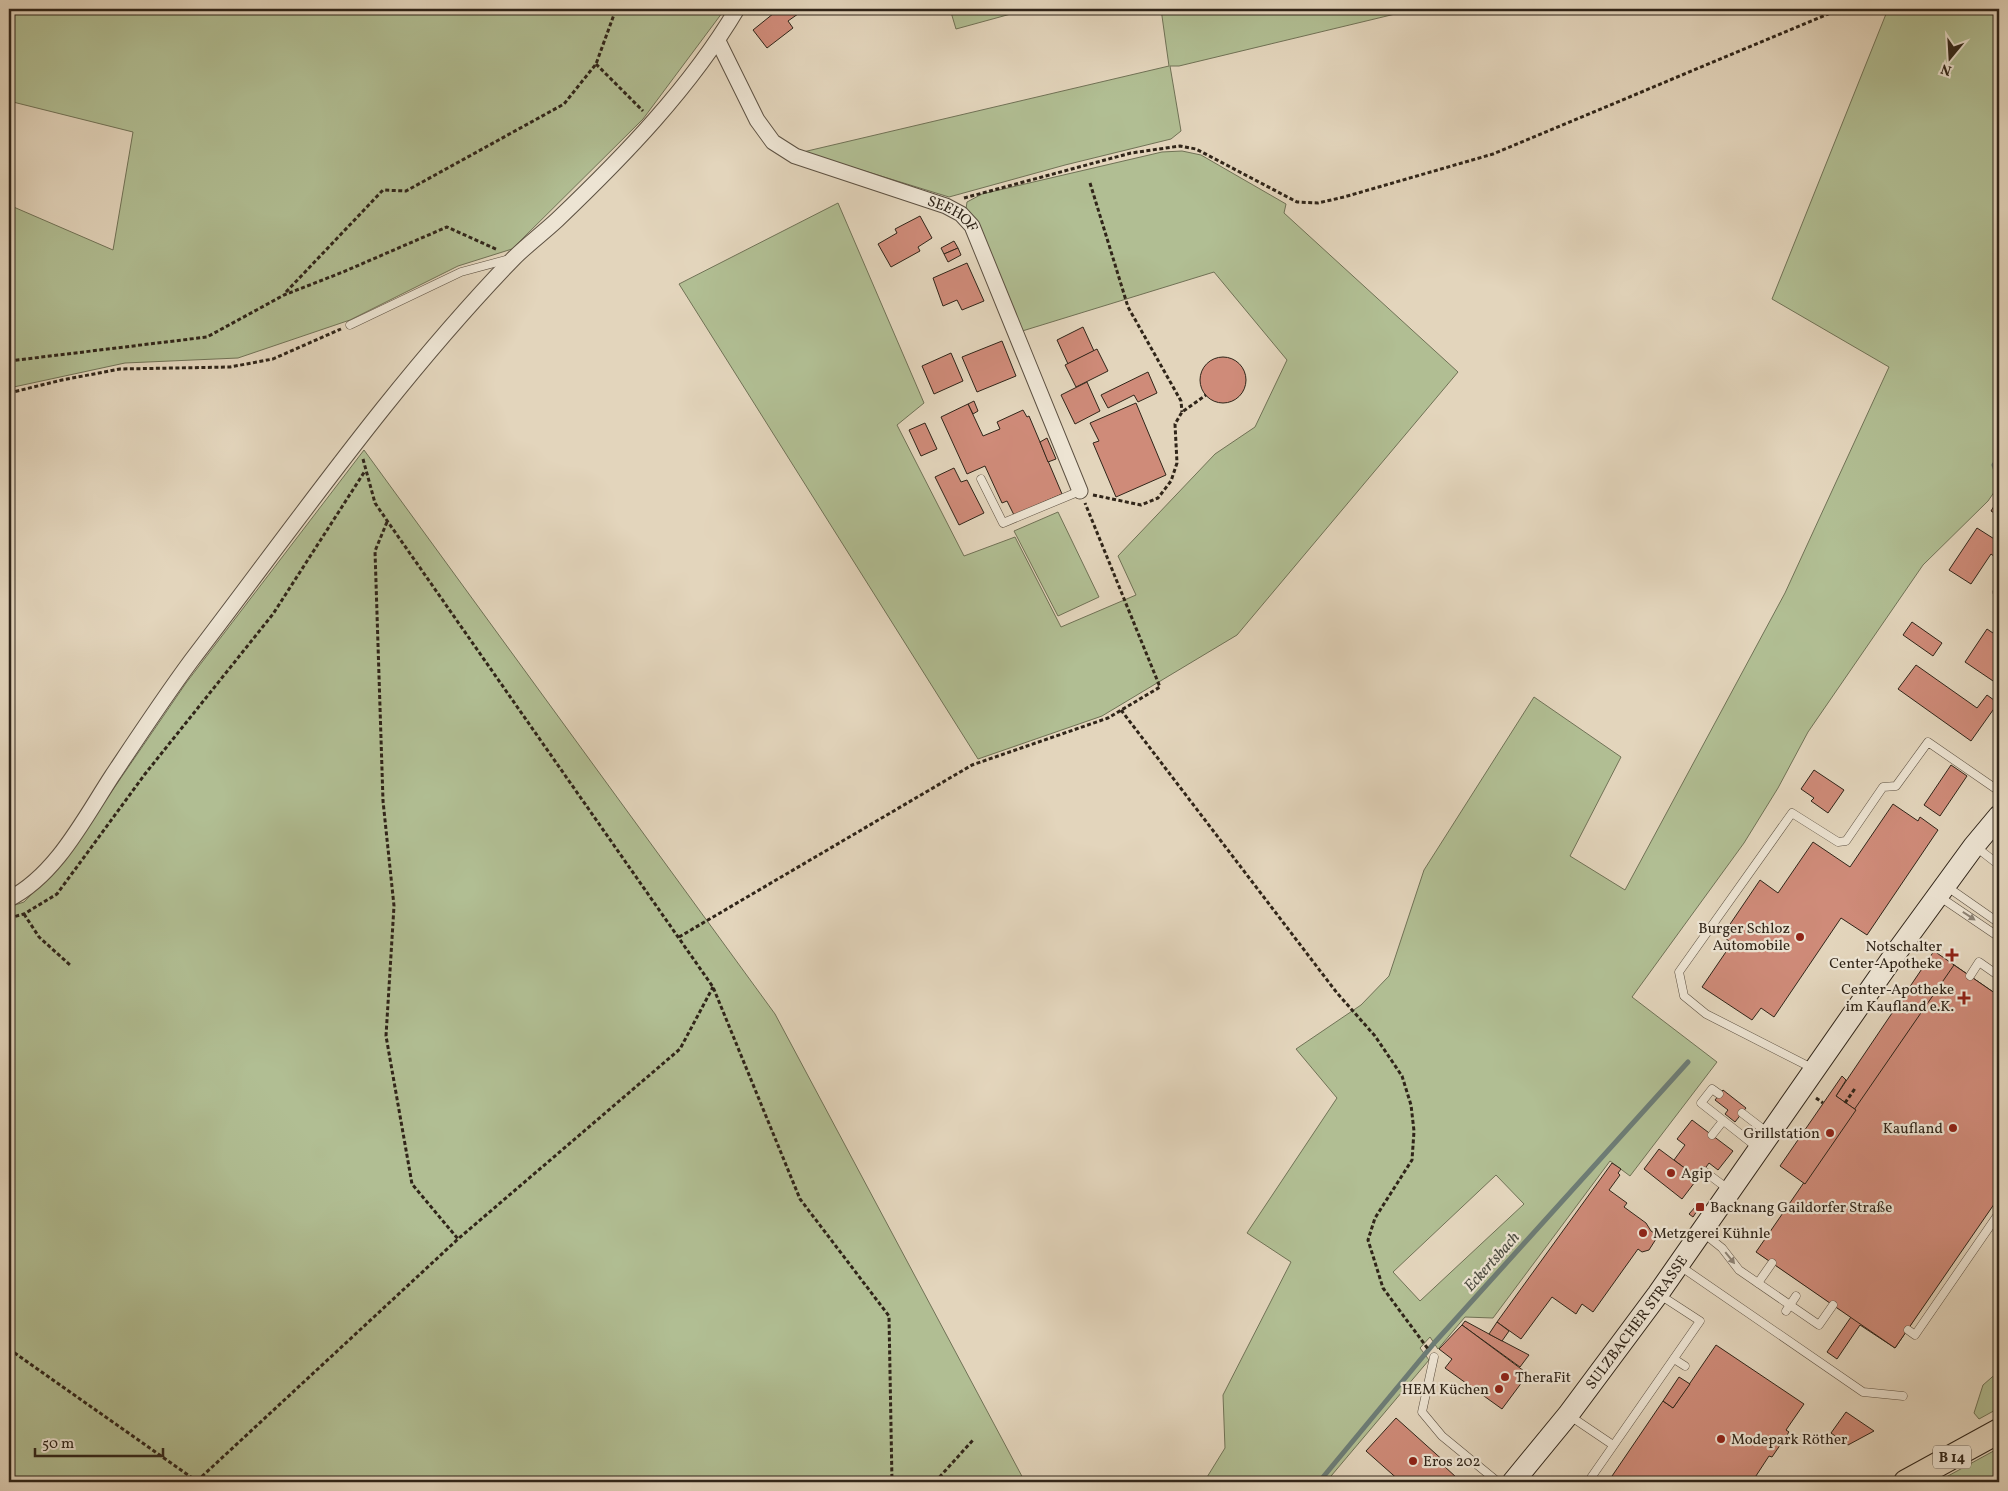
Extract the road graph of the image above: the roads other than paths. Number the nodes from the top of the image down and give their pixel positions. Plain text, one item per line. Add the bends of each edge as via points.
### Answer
1 (737, 9) edge
2 (718, 41) junction
3 (515, 258) junction
4 (350, 325) road end
5 (981, 479) dead end
6 (1080, 491) joint
7 (1999, 790) edge
8 (1999, 816) edge
9 (1974, 846) junction
10 (1999, 865) edge
11 (1942, 891) junction
12 (9, 899) edge
13 (1999, 923) edge
14 (1999, 937) edge
15 (1970, 976) dead end
16 (1999, 976) edge
17 (1816, 1070) junction
18 (1719, 1094) dead end
19 (1742, 1113) dead end
20 (1723, 1121) junction
21 (1712, 1135) dead end
22 (1766, 1142) junction
23 (1704, 1171) dead end
24 (1731, 1191) junction
25 (1999, 1213) edge
26 (1702, 1232) junction
27 (1679, 1265) junction
28 (1768, 1265) dead end
29 (1758, 1283) junction
30 (1658, 1294) junction
31 (1796, 1296) dead end
32 (1833, 1305) dead end
33 (1788, 1308) junction
34 (1825, 1316) junction
35 (1833, 1322) dead end
36 (1908, 1330) dead end
37 (1434, 1357) dead end
38 (1674, 1359) junction
39 (1685, 1366) dead end
40 (1903, 1396) dead end
41 (1568, 1414) junction
42 (1999, 1432) edge
43 (1612, 1445) dead end
44 (1498, 1482) edge
45 (1513, 1482) edge
46 (1588, 1482) edge
47 (1906, 1482) edge

1 - 2 street
2 - 3 street via 689,81 653,120 558,219
2 - 6 street, SEEHOF via 753,112 773,142 795,156 946,206 961,214 972,226
3 - 4 lane via 461,272
3 - 12 street via 388,399 164,697 74,834 45,872
5 - 6 lane via 1003,523
7 - 17 lane via 1928,742 1896,786 1883,787 1846,841 1838,842 1792,814 1679,972 1684,996 1706,1014
8 - 9 street, SULZBACHER STRASSE
9 - 10 lane
9 - 11 street, SULZBACHER STRASSE
11 - 13 lane
11 -> 14 lane
11 - 17 street, SULZBACHER STRASSE
15 - 16 lane via 1979,962
17 - 22 street, SULZBACHER STRASSE
18 - 20 lane via 1712,1089 1701,1103
19 - 22 lane
20 - 21 lane
20 - 22 lane
22 - 24 street, SULZBACHER STRASSE
23 - 24 lane
24 - 26 street, SULZBACHER STRASSE
25 - 36 lane via 1915,1335
26 - 27 street, SULZBACHER STRASSE
26 -> 29 lane via 1722,1248 1740,1270
27 - 30 street, SULZBACHER STRASSE
27 - 40 lane via 1862,1392
28 - 29 lane
29 - 33 lane
30 - 38 lane via 1700,1321
30 - 41 street, SULZBACHER STRASSE
31 - 33 lane
32 - 34 lane
33 - 34 lane via 1819,1325
34 - 35 lane
37 - 44 lane via 1422,1412 1442,1436
38 - 39 lane
38 - 46 lane
41 - 43 lane
41 - 45 street, SULZBACHER STRASSE
42 - 47 main road, B 14

